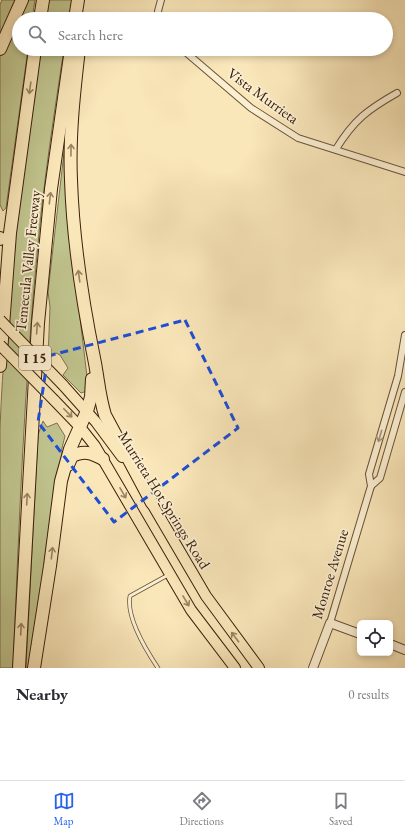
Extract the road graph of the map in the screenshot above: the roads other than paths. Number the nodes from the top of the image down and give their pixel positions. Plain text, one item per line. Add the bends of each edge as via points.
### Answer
1 (22, 0) edge
2 (43, 0) edge
3 (78, 0) edge
4 (86, 0) edge
5 (161, 1) edge
6 (17, 12) edge
7 (41, 12) edge
8 (76, 12) edge
9 (84, 12) edge
10 (160, 12) edge
11 (12, 22) edge
12 (0, 49) edge
13 (34, 56) edge
14 (70, 56) edge
15 (78, 56) edge
16 (190, 56) edge
17 (397, 93) dead end
18 (336, 149) junction
19 (405, 172) edge
20 (85, 314) junction
21 (0, 320) edge
22 (405, 335) edge
23 (0, 345) edge
24 (0, 366) edge
25 (405, 392) edge
26 (390, 398) junction
27 (404, 404) edge
28 (87, 411) junction
29 (80, 427) junction
30 (103, 459) junction
31 (61, 481) junction
32 (371, 486) junction
33 (152, 503) junction
34 (169, 574) junction
35 (330, 623) junction
36 (357, 633) edge
37 (393, 645) edge
38 (405, 650) edge
39 (19, 668) edge
40 (34, 668) edge
41 (158, 668) edge
42 (235, 668) edge
43 (259, 668) edge
44 (313, 668) edge

1 - 6 highway
2 - 7 highway
3 - 8 highway
4 - 9 highway
5 - 10 street
11 - 12 highway
13 -> 24 highway, Temecula Valley Freeway / I 15 via 10,233
39 -> 14 highway, Temecula Valley Freeway / I 15 via 38,323 50,196
20 -> 15 highway via 76,250 71,178 74,92
16 - 18 street, Vista Murrieta via 251,108 274,124 298,138
17 - 18 street via 356,120
18 - 19 street, Vista Murrieta
20 - 28 highway via 92,387
20 - 33 highway via 105,414
21 - 28 main road, Murrieta Hot Springs Road, bridge
22 - 26 street, Monroe Avenue via 398,376
23 -> 29 main road, Murrieta Hot Springs Road, bridge
25 - 27 street, Monroe Avenue
26 - 27 street
26 -> 32 street, Monroe Avenue via 369,474
27 - 32 street, Monroe Avenue via 380,478
28 - 29 highway
28 - 33 main road, Murrieta Hot Springs Road via 111,440
29 - 30 main road, Murrieta Hot Springs Road
29 - 31 highway via 70,449
30 - 31 highway via 88,452 72,456
30 -> 34 main road, Murrieta Hot Springs Road
40 -> 31 highway
32 - 35 street, Monroe Avenue
43 -> 33 main road, Murrieta Hot Springs Road via 206,596
34 - 41 lane via 130,596 129,602 134,624
34 -> 42 main road, Murrieta Hot Springs Road via 191,610
35 - 36 street
35 - 44 street, Monroe Avenue
37 - 38 street

